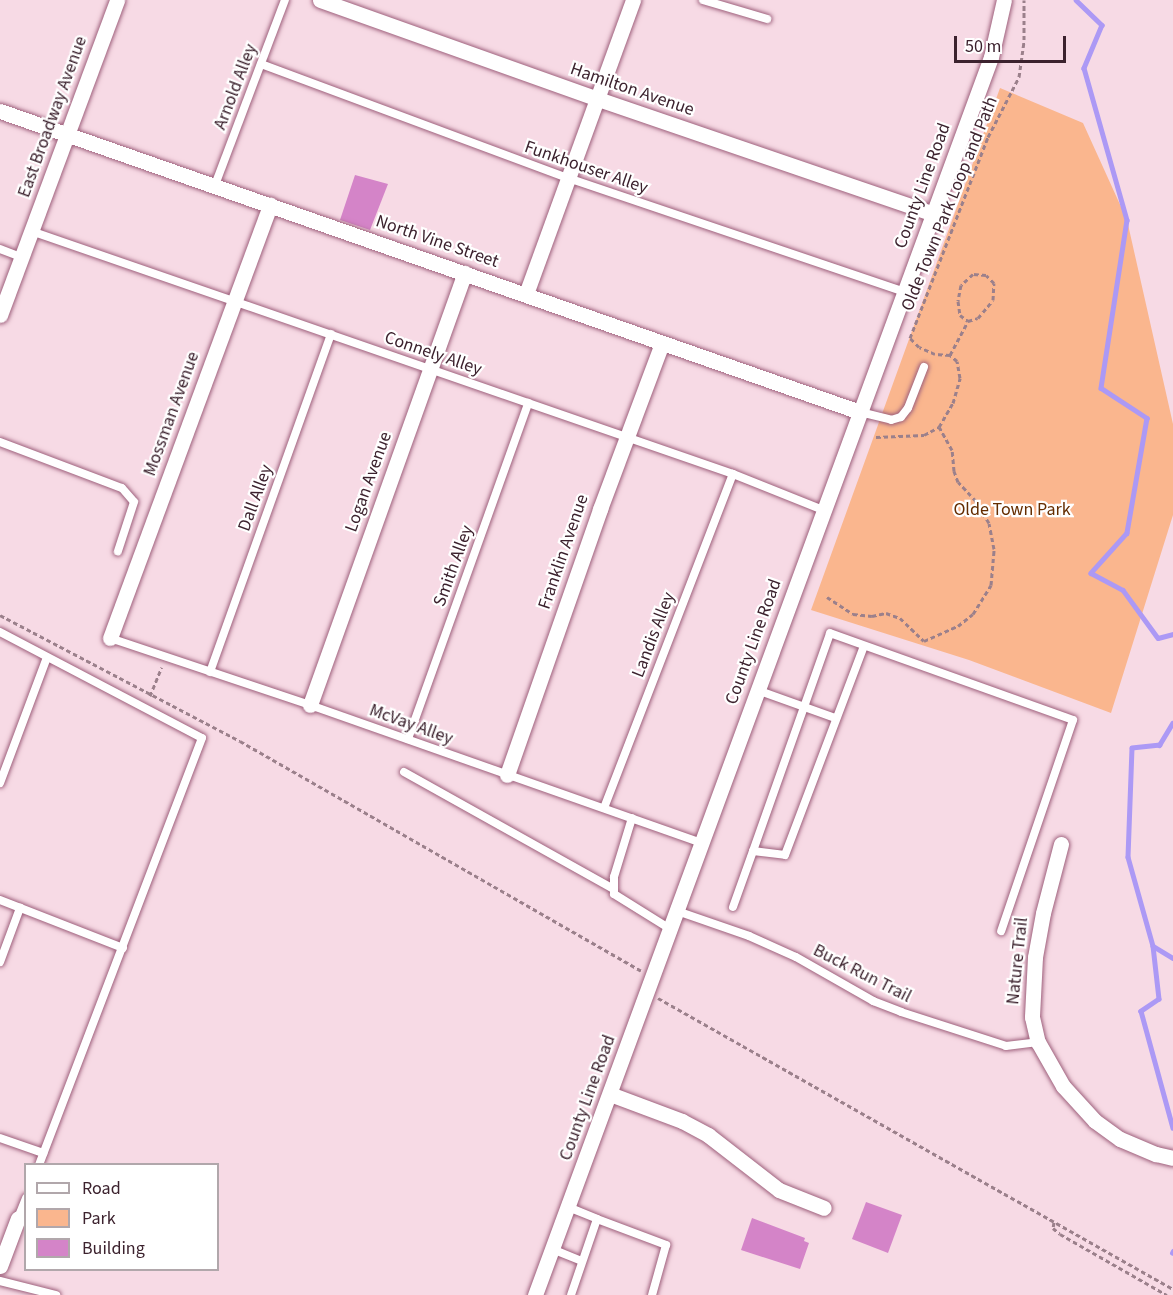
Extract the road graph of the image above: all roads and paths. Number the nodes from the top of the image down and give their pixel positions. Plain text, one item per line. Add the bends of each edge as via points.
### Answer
1 (117, 0) edge
2 (285, 0) edge
3 (320, 0) edge
4 (633, 0) edge
5 (703, 0) edge
6 (1004, 0) edge
7 (1024, 0) edge
8 (766, 19) dead end
9 (261, 64) junction
10 (597, 99) junction
11 (0, 111) edge
12 (67, 133) junction
13 (568, 178) junction
14 (215, 185) junction
15 (270, 205) junction
16 (933, 214) junction
17 (31, 231) junction
18 (0, 249) edge
19 (21, 257) junction
20 (465, 273) junction
21 (905, 292) junction
22 (526, 294) junction
23 (3, 295) edge
24 (234, 301) junction
25 (0, 315) edge
26 (968, 321) junction
27 (331, 334) junction
28 (662, 343) junction
29 (950, 355) junction
30 (924, 367) dead end
31 (430, 369) junction
32 (528, 403) junction
33 (860, 412) junction
34 (939, 427) junction
35 (627, 437) junction
36 (876, 437) dead end
37 (0, 442) edge
38 (733, 474) junction
39 (824, 510) junction
40 (118, 551) dead end
41 (827, 597) dead end
42 (0, 615) edge
43 (0, 632) edge
44 (110, 638) joint
45 (864, 646) junction
46 (47, 657) junction
47 (165, 657) junction
48 (210, 672) junction
49 (758, 690) junction
50 (150, 696) junction
51 (310, 705) junction
52 (802, 706) junction
53 (835, 718) junction
54 (408, 739) junction
55 (404, 772) dead end
56 (507, 775) junction
57 (0, 783) edge
58 (604, 808) junction
59 (633, 818) junction
60 (702, 843) junction
61 (1061, 844) dead end
62 (753, 851) junction
63 (612, 889) junction
64 (0, 900) edge
65 (733, 907) dead end
66 (20, 908) junction
67 (677, 911) junction
68 (670, 929) junction
69 (1001, 931) dead end
70 (123, 948) junction
71 (0, 962) edge
72 (651, 983) junction
73 (1038, 1042) junction
74 (610, 1094) junction
75 (0, 1138) edge
76 (43, 1154) junction
77 (1173, 1158) edge
78 (39, 1163) edge
79 (24, 1203) edge
80 (568, 1207) junction
81 (824, 1208) dead end
82 (18, 1218) joint
83 (597, 1218) junction
84 (1053, 1222) junction
85 (552, 1249) junction
86 (581, 1261) junction
87 (0, 1266) edge
88 (0, 1281) edge
89 (1173, 1290) edge
90 (56, 1295) edge
91 (535, 1295) edge
92 (571, 1295) edge
93 (652, 1295) edge
94 (1167, 1295) edge

1 - 12 street, East Broadway Avenue
2 - 9 lane, Arnold Alley
3 - 10 street, Hamilton Avenue
4 - 10 street
5 - 8 lane
6 - 16 street, County Line Road via 991,57
7 - 29 path, Olde Town Park Loop and Path via 1019,77 988,137 910,338 935,354
9 - 13 lane, Funkhouser Alley
9 - 14 lane, Arnold Alley
10 - 13 street
10 - 16 street, Hamilton Avenue
11 - 12 street, North Vine Street
12 - 14 street, North Vine Street
12 - 17 street, East Broadway Avenue
13 - 21 lane, Funkhouser Alley
13 - 22 street
14 - 15 street, North Vine Street
15 - 20 street, North Vine Street
15 - 24 street, Mossman Avenue
16 - 21 street, County Line Road
17 - 19 street, East Broadway Avenue
17 - 24 lane, Connely Alley
18 - 19 lane
19 - 23 street, East Broadway Avenue
20 - 22 street, North Vine Street
20 - 31 street, Logan Avenue
21 - 33 street, County Line Road
22 - 28 street, North Vine Street
23 - 25 street, East Broadway Avenue
24 - 27 lane, Connely Alley
24 - 44 street, Mossman Avenue
26 - 26 path via 978,318 993,300 994,283 986,275 973,274 961,285 960,315
26 - 29 path
27 - 31 lane, Connely Alley
27 - 48 lane, Dall Alley
28 - 33 street, North Vine Street
28 - 35 street, Franklin Avenue
29 - 34 path via 957,361 960,378 953,403
30 - 33 lane via 909,408 901,417 891,420
31 - 32 lane, Connely Alley
31 - 51 street, Logan Avenue
32 - 35 lane, Connely Alley
32 - 54 lane, Smith Alley
33 - 39 street, County Line Road
34 - 36 path via 924,435
34 - 41 path via 952,450 958,482 989,523 994,549 991,585 973,614 958,626 924,641 900,618 886,613 853,614
35 - 38 lane, Connely Alley
35 - 56 street, Franklin Avenue
37 - 40 lane via 122,488 134,502
38 - 39 lane, Connely Alley
38 - 58 lane, Landis Alley
39 - 49 street, County Line Road
42 - 50 path
43 - 46 lane
44 - 47 lane, McVay Alley
45 - 52 lane via 830,633
45 - 53 lane
45 - 69 lane via 1073,720
46 - 57 lane
46 - 70 lane via 202,738
47 - 48 lane, McVay Alley
47 - 50 path
48 - 51 lane, McVay Alley
49 - 52 lane
49 - 60 street, County Line Road
50 - 72 path via 240,741 645,972
51 - 54 lane, McVay Alley
52 - 53 lane
52 - 62 lane
53 - 62 lane via 785,855
54 - 56 lane, McVay Alley
55 - 63 lane
56 - 58 lane, McVay Alley
58 - 59 lane, McVay Alley
59 - 60 lane, McVay Alley
59 - 63 lane
60 - 67 street, County Line Road
61 - 73 street, Nature Trail via 1042,913 1035,957 1032,1017
62 - 65 lane
63 - 68 lane
64 - 66 lane
66 - 70 lane
66 - 71 lane
67 - 68 street, County Line Road
67 - 73 lane, Buck Run Trail via 796,957 900,1012 1006,1046
68 - 72 street, County Line Road
70 - 76 lane
72 - 74 street, County Line Road
72 - 84 path via 657,998
73 - 77 street, Nature Trail via 1063,1086 1095,1121 1120,1139
74 - 80 street, County Line Road
74 - 81 street via 682,1121 708,1135 779,1190
75 - 76 lane
76 - 78 lane
79 - 82 lane
80 - 83 lane
80 - 85 street, County Line Road
82 - 87 street
83 - 86 lane
83 - 93 lane via 666,1245
84 - 89 path
84 - 94 path via 1053,1228 1060,1234
85 - 86 lane
85 - 91 street, County Line Road
86 - 92 lane
88 - 90 lane

